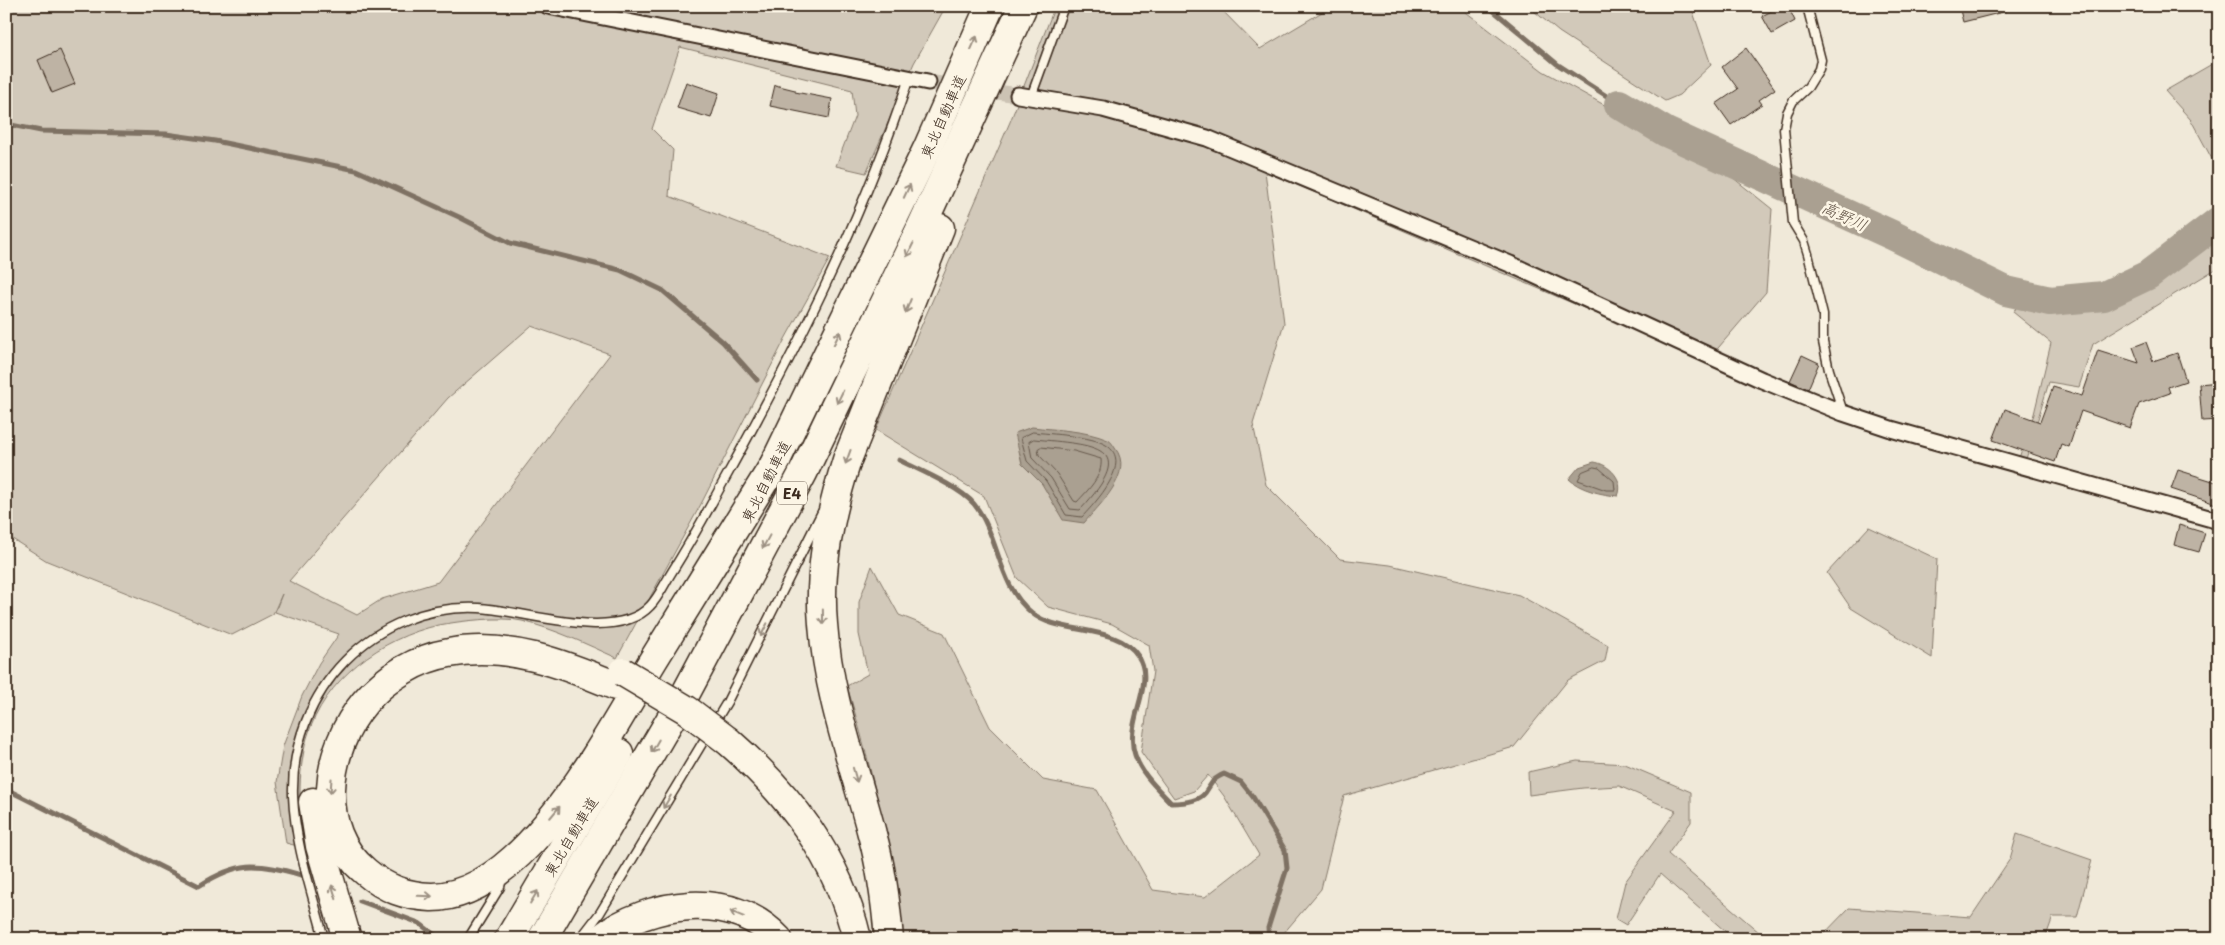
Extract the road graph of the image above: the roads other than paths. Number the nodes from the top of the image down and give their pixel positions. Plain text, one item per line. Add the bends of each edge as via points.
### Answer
1 (548, 6) edge
2 (990, 6) edge
3 (1023, 6) edge
4 (1064, 6) edge
5 (1807, 6) edge
6 (1012, 32) junction
7 (909, 78) junction
8 (928, 82) tunnel mouth
9 (1024, 96) joint
10 (1843, 413) junction
11 (776, 460) junction
12 (836, 495) junction
13 (2219, 521) edge
14 (619, 679) junction
15 (724, 748) junction
16 (505, 868) junction
17 (324, 939) edge
18 (347, 939) edge
19 (468, 939) edge
20 (509, 939) edge
21 (542, 939) edge
22 (580, 939) edge
23 (600, 939) edge
24 (778, 939) edge
25 (840, 939) edge
26 (857, 939) edge
27 (889, 939) edge

1 - 7 street
11 -> 2 highway, 東北自動車道 / E4 via 924,155
3 - 6 highway, 東北自動車道 / E4
4 - 9 lane
5 - 10 lane via 1822,60 1808,87 1793,101 1787,113 1784,129 1786,164 1793,223 1808,254 1823,315 1823,342 1829,370
6 -> 12 highway
6 -> 21 highway, 東北自動車道 / E4 via 803,473 686,691
7 - 8 street
7 - 17 lane via 869,190 796,349 687,548 650,606 636,617 591,625 478,608 431,612 397,624 355,650 320,693 308,714 301,738 293,794 303,858
9 - 10 street via 1103,109 1207,138 1510,264 1762,380
10 - 13 street
16 -> 11 highway via 570,794 600,751
20 -> 11 highway, 東北自動車道 / E4 via 664,674
12 -> 22 lane via 817,518 727,702 600,913
12 -> 27 highway via 824,558 822,623 831,684 882,877
14 - 15 highway, bridge via 687,710
14 -> 16 highway via 525,655 484,651 450,653 403,670 365,701 350,722 339,745 330,795 337,834 360,867 395,891 442,897 466,891
18 -> 14 highway via 320,846 312,798 327,731 338,710 366,677 391,657 414,646 437,639 482,633 559,646
15 - 25 highway via 812,864
15 - 26 highway via 779,790 817,840 850,910
16 - 19 lane via 500,887
24 -> 23 highway via 756,922 733,911 709,906 656,910 633,919

